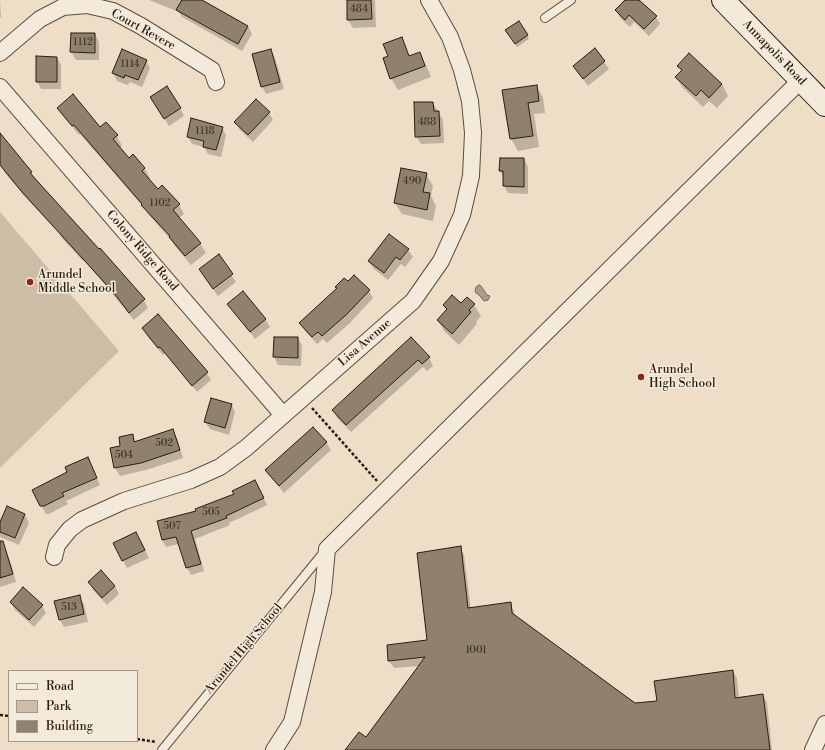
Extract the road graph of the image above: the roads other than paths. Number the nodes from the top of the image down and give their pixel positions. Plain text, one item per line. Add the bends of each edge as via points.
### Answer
1 (429, 0) edge
2 (571, 0) edge
3 (723, 0) edge
4 (545, 18) dead end
5 (0, 53) edge
6 (800, 81) junction
7 (216, 82) dead end
8 (0, 87) edge
9 (825, 105) edge
10 (283, 414) junction
11 (327, 549) junction
12 (54, 557) dead end
13 (825, 724) edge
14 (164, 747) edge
15 (274, 750) edge
16 (813, 750) edge

1 - 10 street, Lisa Avenue via 450,38 470,101 473,133 471,176 462,215 441,261 413,301
2 - 4 lane
3 - 6 main road, Annapolis Road
5 - 7 street, Court Revere via 40,19 63,7 87,5 113,11 141,26 212,70
6 - 9 main road, Annapolis Road
6 - 11 street, Arundel High School
8 - 10 street, Colony Ridge Road
10 - 12 street, Lisa Avenue via 246,448 220,466 191,480 124,501 82,520 70,528 57,545
11 - 14 lane, Arundel High School
11 - 15 street via 323,592 292,722
13 - 16 street

